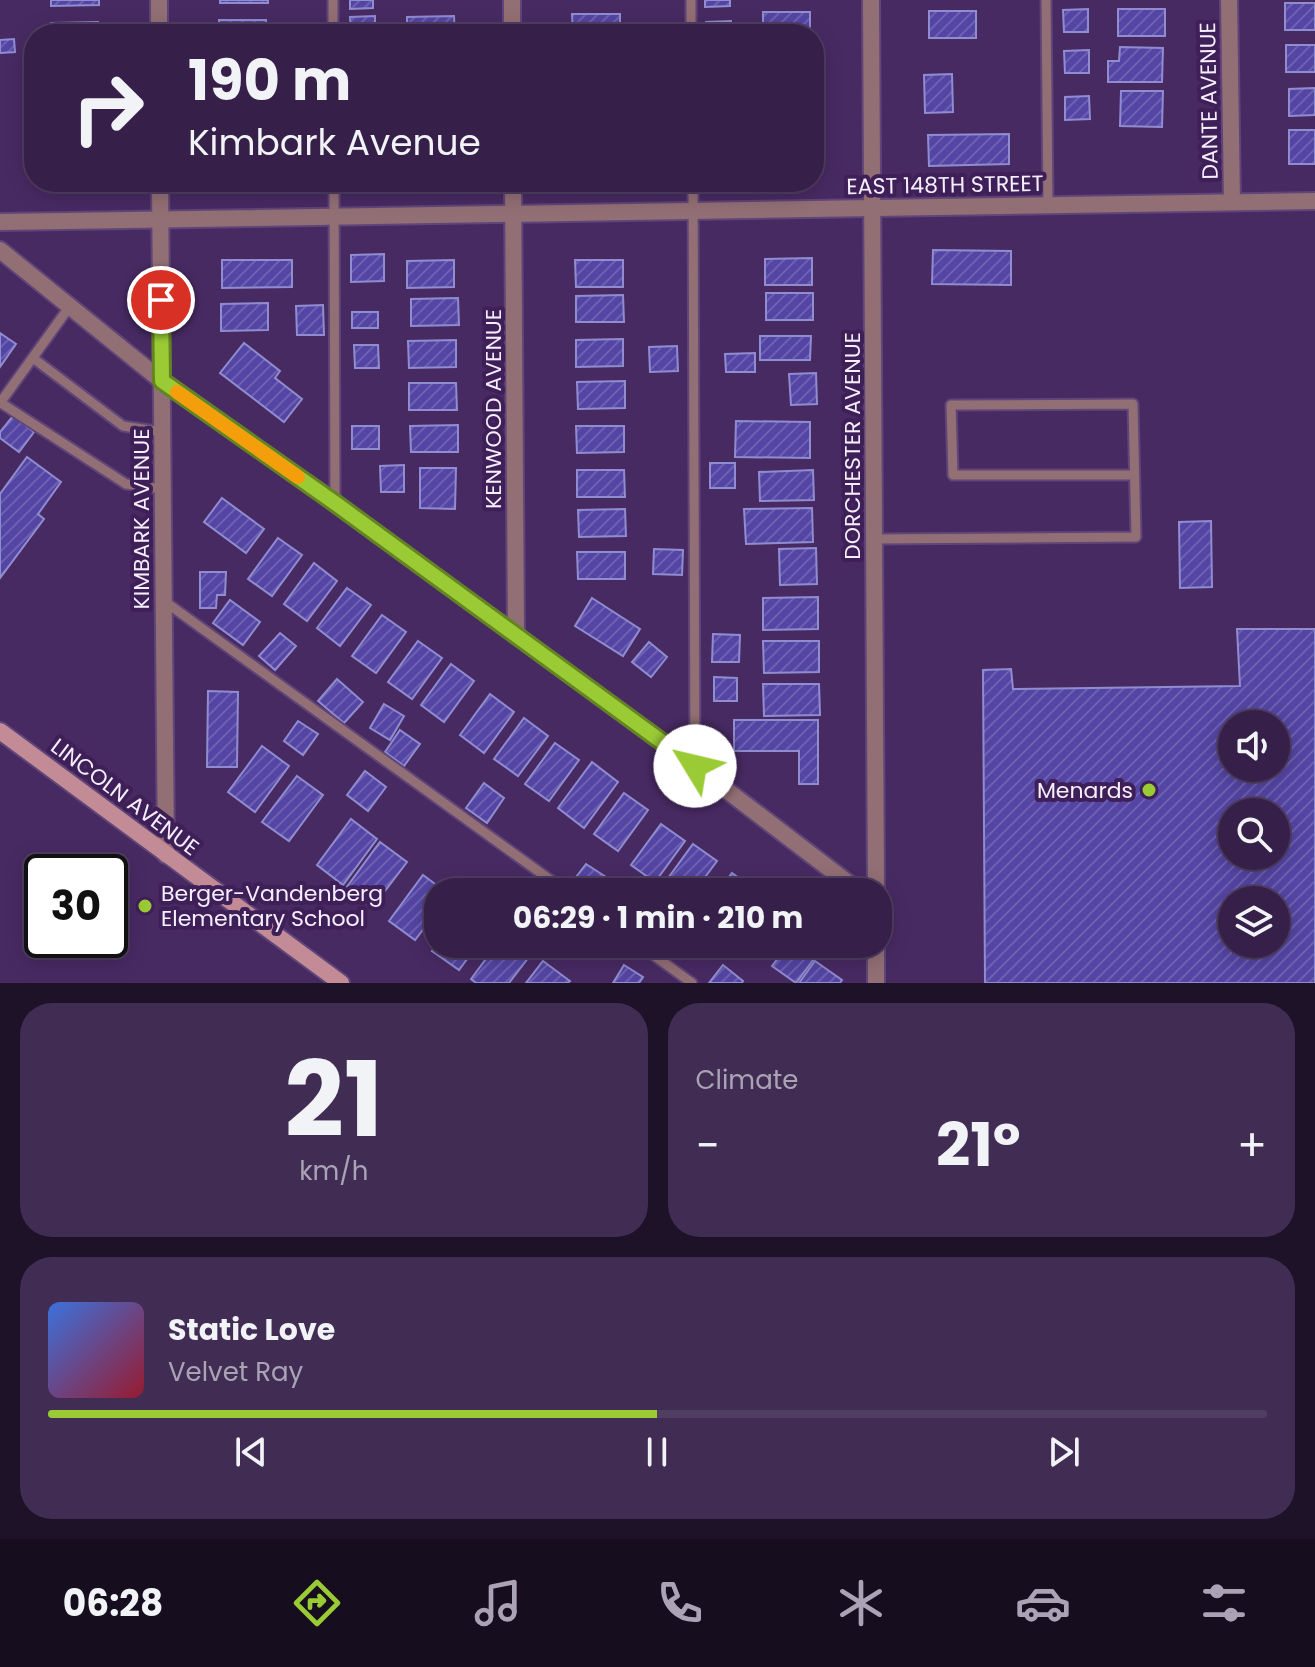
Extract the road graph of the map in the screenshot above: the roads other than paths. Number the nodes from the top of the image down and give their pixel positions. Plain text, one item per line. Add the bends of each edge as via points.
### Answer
1 (159, 0) edge
2 (333, 0) edge
3 (512, 0) edge
4 (691, 0) edge
5 (871, 0) edge
6 (1046, 0) edge
7 (1229, 0) edge
8 (159, 24) edge
9 (333, 24) edge
10 (512, 24) edge
11 (691, 24) edge
12 (160, 192) edge
13 (334, 192) edge
14 (513, 192) edge
15 (693, 192) edge
16 (1315, 201) edge
17 (1232, 202) junction
18 (1048, 205) junction
19 (873, 208) junction
20 (693, 211) junction
21 (514, 214) junction
22 (334, 217) junction
23 (161, 219) junction
24 (0, 222) edge
25 (0, 250) edge
26 (70, 306) junction
27 (33, 358) junction
28 (162, 381) junction
29 (0, 403) edge
30 (162, 432) junction
31 (1134, 475) junction
32 (163, 489) junction
33 (335, 503) junction
34 (874, 539) junction
35 (164, 600) junction
36 (516, 636) junction
37 (0, 731) edge
38 (695, 766) junction
39 (166, 855) junction
40 (548, 878) edge
41 (842, 878) edge
42 (876, 878) edge
43 (657, 958) edge
44 (876, 958) edge
45 (341, 983) edge
46 (692, 983) edge
47 (876, 983) edge

1 - 8 street
2 - 9 lane
3 - 10 street
4 - 11 lane
5 - 19 street, DORCHESTER AVENUE
6 - 18 lane
7 - 17 street, DANTE AVENUE
12 - 23 street, KIMBARK AVENUE
13 - 22 lane
14 - 21 street, KENWOOD AVENUE
15 - 20 lane
16 - 17 street, EAST 148TH STREET
17 - 18 street, EAST 148TH STREET
18 - 19 street, EAST 148TH STREET
19 - 20 street, EAST 148TH STREET
19 - 34 street, DORCHESTER AVENUE
20 - 21 street, EAST 148TH STREET
20 - 38 lane
21 - 22 street, EAST 148TH STREET
21 - 36 street, KENWOOD AVENUE
22 - 23 street, EAST 148TH STREET
22 - 33 lane
23 - 24 street, EAST 148TH STREET
23 - 28 street, KIMBARK AVENUE
25 - 26 street
26 - 27 lane
26 - 28 street
27 - 29 lane
27 - 30 lane via 123,426
28 - 30 street, KIMBARK AVENUE
28 - 33 street
29 - 32 lane via 126,484
30 - 32 street, KIMBARK AVENUE
31 - 31 lane via 1133,404 951,405 953,475
31 - 34 lane via 1136,537
32 - 35 street, KIMBARK AVENUE
33 - 36 street
34 - 42 street, DORCHESTER AVENUE
35 - 39 street, KIMBARK AVENUE
35 - 40 lane
36 - 38 street
37 - 39 street, LINCOLN AVENUE
38 - 41 street
39 - 45 street, LINCOLN AVENUE
43 - 46 lane
44 - 47 street

